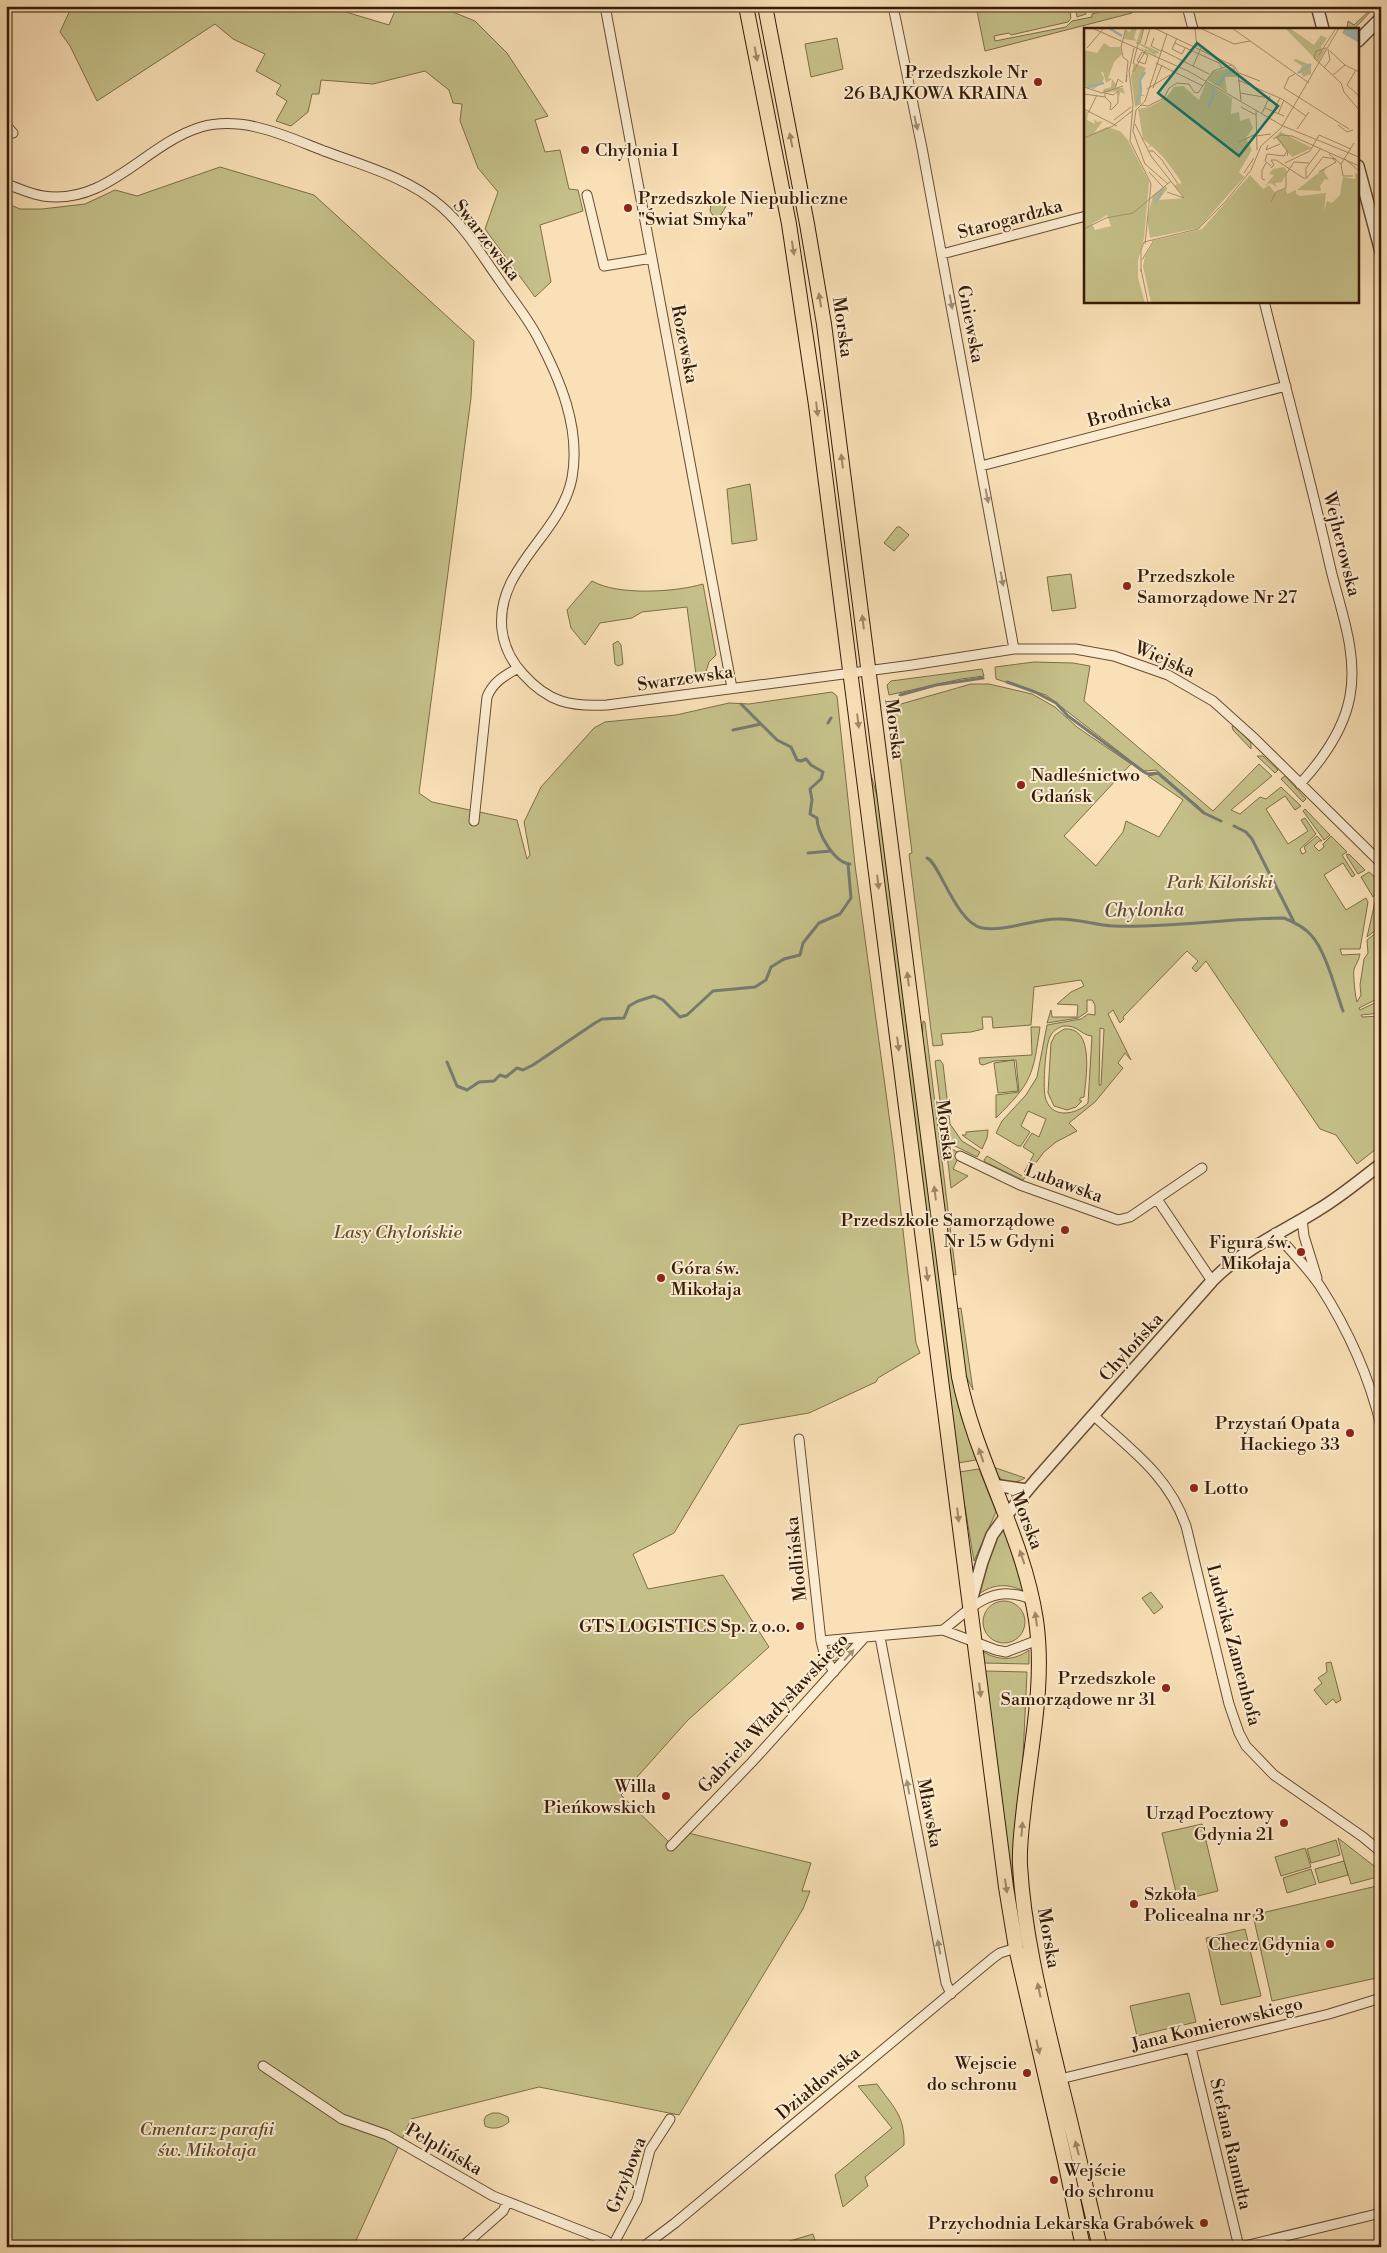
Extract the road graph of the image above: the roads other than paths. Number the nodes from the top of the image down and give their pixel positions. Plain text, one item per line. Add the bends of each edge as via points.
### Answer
1 (605, 6) edge
2 (746, 6) edge
3 (765, 6) edge
4 (893, 6) edge
5 (1188, 6) edge
6 (1317, 6) edge
7 (1381, 18) edge
8 (1193, 28) edge
9 (1323, 28) edge
10 (1360, 39) edge
11 (6, 125) edge
12 (13, 133) dead end
13 (1360, 173) edge
14 (6, 184) edge
15 (586, 194) dead end
16 (1084, 217) edge
17 (1381, 252) edge
18 (942, 254) junction
19 (652, 258) junction
20 (1264, 302) edge
21 (1286, 386) junction
22 (981, 466) junction
23 (1014, 649) junction
24 (518, 668) junction
25 (869, 670) junction
26 (852, 673) junction
27 (732, 688) junction
28 (1300, 784) junction
29 (474, 821) dead end
30 (1381, 863) edge
31 (960, 1156) dead end
32 (1381, 1164) edge
33 (1202, 1168) dead end
34 (1157, 1199) junction
35 (1302, 1219) junction
36 (1275, 1234) junction
37 (1212, 1281) junction
38 (1320, 1286) junction
39 (1094, 1415) junction
40 (1381, 1426) edge
41 (799, 1439) dead end
42 (993, 1485) junction
43 (1027, 1490) junction
44 (1005, 1517) junction
45 (1032, 1599) junction
46 (970, 1608) junction
47 (943, 1630) junction
48 (880, 1637) junction
49 (864, 1638) junction
50 (1038, 1640) junction
51 (821, 1641) junction
52 (974, 1642) junction
53 (834, 1672) junction
54 (671, 1846) dead end
55 (1381, 1852) edge
56 (1016, 1948) junction
57 (951, 1994) junction
58 (1381, 1998) edge
59 (1191, 2048) junction
60 (263, 2066) dead end
61 (1060, 2079) junction
62 (670, 2119) dead end
63 (507, 2203) junction
64 (1381, 2213) edge
65 (614, 2246) edge
66 (462, 2247) edge
67 (643, 2247) edge
68 (1083, 2247) edge
69 (1100, 2247) edge
70 (1239, 2247) edge

1 - 19 street, Rozewska
2 -> 26 main road, Morska via 800,289
25 -> 3 main road, Morska via 821,306
4 -> 18 street, Gniewska
5 - 8 street
6 - 9 street
7 - 10 street
11 - 12 street
13 - 17 street
14 - 24 street, Swarzewska via 46,196 80,194 119,176 182,134 203,126 233,124 271,131 389,175 413,186 448,212 535,333 562,390 571,420 574,459 568,495 552,524 512,578 502,606 503,635
15 - 19 street via 604,266
16 - 18 street, Starogardzka
18 -> 22 street, Gniewska
19 - 27 street, Rozewska
20 - 21 street, Wejherowska
21 - 22 street, Brodnicka
21 - 28 street, Wejherowska via 1347,630 1352,671 1350,696 1338,730 1320,761
22 -> 23 street, Gniewska
23 - 25 street, Wiejska
23 - 28 street, Wiejska via 1074,649 1114,656 1168,675 1203,693 1222,708
24 - 27 street, Swarzewska via 544,693 564,703 581,706
24 - 29 street via 496,682 487,697
25 - 26 street, Swarzewska
42 -> 25 main road, Morska via 973,1431 959,1377
26 - 27 street, Swarzewska
26 -> 46 main road, Morska
28 - 30 street, Wiejska
31 - 34 street, Lubawska via 1020,1185 1118,1220 1130,1217
32 - 35 street, Chylońska
33 - 34 street, Lubawska
34 - 37 street
35 - 36 street, Chylońska
35 - 38 street
36 - 37 street, Chylońska via 1240,1256
36 - 38 street
37 - 39 street, Chylońska
38 - 40 street via 1362,1366
39 - 43 street, Chylońska
39 - 55 street, Ludwika Zamenhofa via 1160,1477 1180,1508 1230,1706 1246,1746 1274,1775
41 - 51 street, Modlińska
42 - 43 street
42 - 44 main road, Morska
43 - 44 street, Chylońska
45 -> 44 main road, Morska via 1021,1554
44 - 46 street, Chylońska via 992,1535
45 - 46 street via 1003,1593
50 -> 45 main road, Morska
46 - 47 street
46 - 52 main road, Morska
47 - 48 street, Gabriela Władysławskiego
47 - 52 street, Gabriela Władysławskiego
48 - 49 street, Gabriela Władysławskiego
57 -> 48 street, Mławska via 946,1983
49 - 51 street
53 -> 49 street, Gabriela Władysławskiego
50 - 52 street via 1006,1652
61 -> 50 main road, Morska via 1036,1977 1020,1862 1039,1676
51 - 53 street, Modlińska
52 -> 56 main road, Morska
53 - 54 street, Gabriela Władysławskiego
56 - 57 street, Działdowska via 1000,1953
56 -> 68 main road, Morska
57 - 67 street, Działdowska
58 - 59 street, Jana Komierowskiego
59 - 61 street, Jana Komierowskiego
59 - 70 street, Stefana Ramułta
60 - 63 street, Pelplińska via 342,2119 387,2135
69 -> 61 main road, Morska
62 - 65 street, Grzybowa via 650,2150 636,2200
63 - 65 street, Pelplińska
63 - 66 street via 503,2211
64 - 70 street

